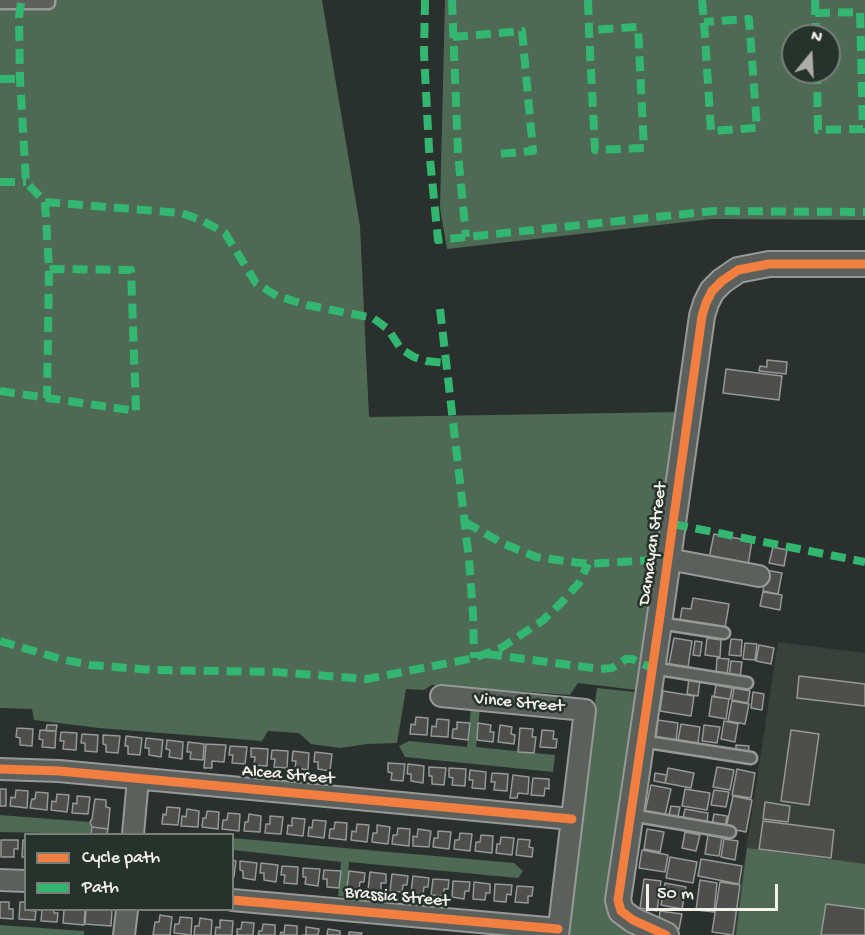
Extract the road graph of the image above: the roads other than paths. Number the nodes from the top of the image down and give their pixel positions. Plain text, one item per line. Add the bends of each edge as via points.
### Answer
1 (49, 0) edge
2 (0, 3) edge
3 (865, 264) edge
4 (668, 559) junction
5 (759, 576) dead end
6 (659, 623) junction
7 (724, 633) dead end
8 (652, 668) junction
9 (747, 683) dead end
10 (441, 696) dead end
11 (641, 741) junction
12 (751, 758) dead end
13 (0, 769) edge
14 (138, 779) junction
15 (630, 815) junction
16 (572, 819) junction
17 (730, 832) dead end
18 (133, 833) edge
19 (0, 880) edge
20 (24, 881) edge
21 (234, 900) edge
22 (127, 911) edge
23 (558, 932) edge
24 (124, 935) edge
25 (666, 935) edge

1 - 2 lane
3 - 4 street, Damayan Street via 754,266 730,274 712,291 702,316
4 - 5 street
4 - 6 street, Damayan Street
6 - 7 lane
6 - 8 street, Damayan Street
8 - 9 lane
8 - 11 street, Damayan Street
10 - 16 street, Vince Street via 585,710
11 - 12 lane
11 - 15 street, Damayan Street
13 - 14 street, Alcea Street
14 - 16 street, Alcea Street
14 - 18 street
15 - 17 lane
15 - 25 street, Damayan Street via 618,900 621,911
16 - 23 street, Vince Street
19 - 20 street
21 - 23 street, Brassia Street
22 - 24 street

